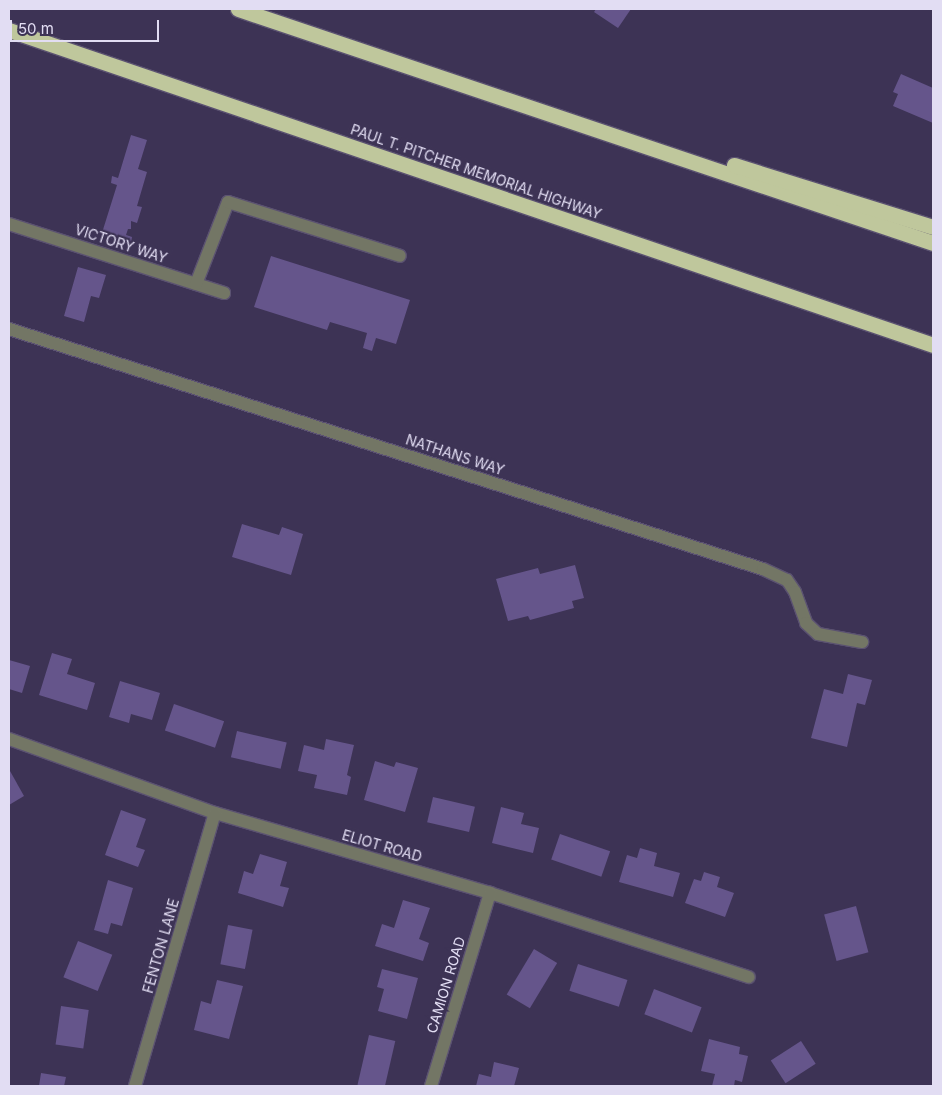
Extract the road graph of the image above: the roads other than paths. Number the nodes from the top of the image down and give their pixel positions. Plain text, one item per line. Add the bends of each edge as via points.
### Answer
1 (238, 9) edge
2 (9, 30) edge
3 (374, 54) junction
4 (9, 224) edge
5 (933, 227) edge
6 (933, 243) edge
7 (400, 256) dead end
8 (196, 284) junction
9 (224, 293) dead end
10 (9, 329) edge
11 (933, 344) edge
12 (862, 642) dead end
13 (9, 739) edge
14 (215, 813) junction
15 (490, 893) junction
16 (749, 978) dead end
17 (135, 1086) edge
18 (430, 1086) edge

1 - 3 highway
2 - 11 highway, PAUL T. PITCHER MEMORIAL HIGHWAY
3 - 5 highway
3 - 6 highway
4 - 8 street, VICTORY WAY
7 - 8 street via 228,202
8 - 9 street, VICTORY WAY
10 - 12 street, NATHANS WAY via 763,570 787,580 806,623 818,634
13 - 14 street, ELIOT ROAD
14 - 15 street, ELIOT ROAD
14 - 17 street, FENTON LANE
15 - 16 street, ELIOT ROAD
15 - 18 street, CAMION ROAD

